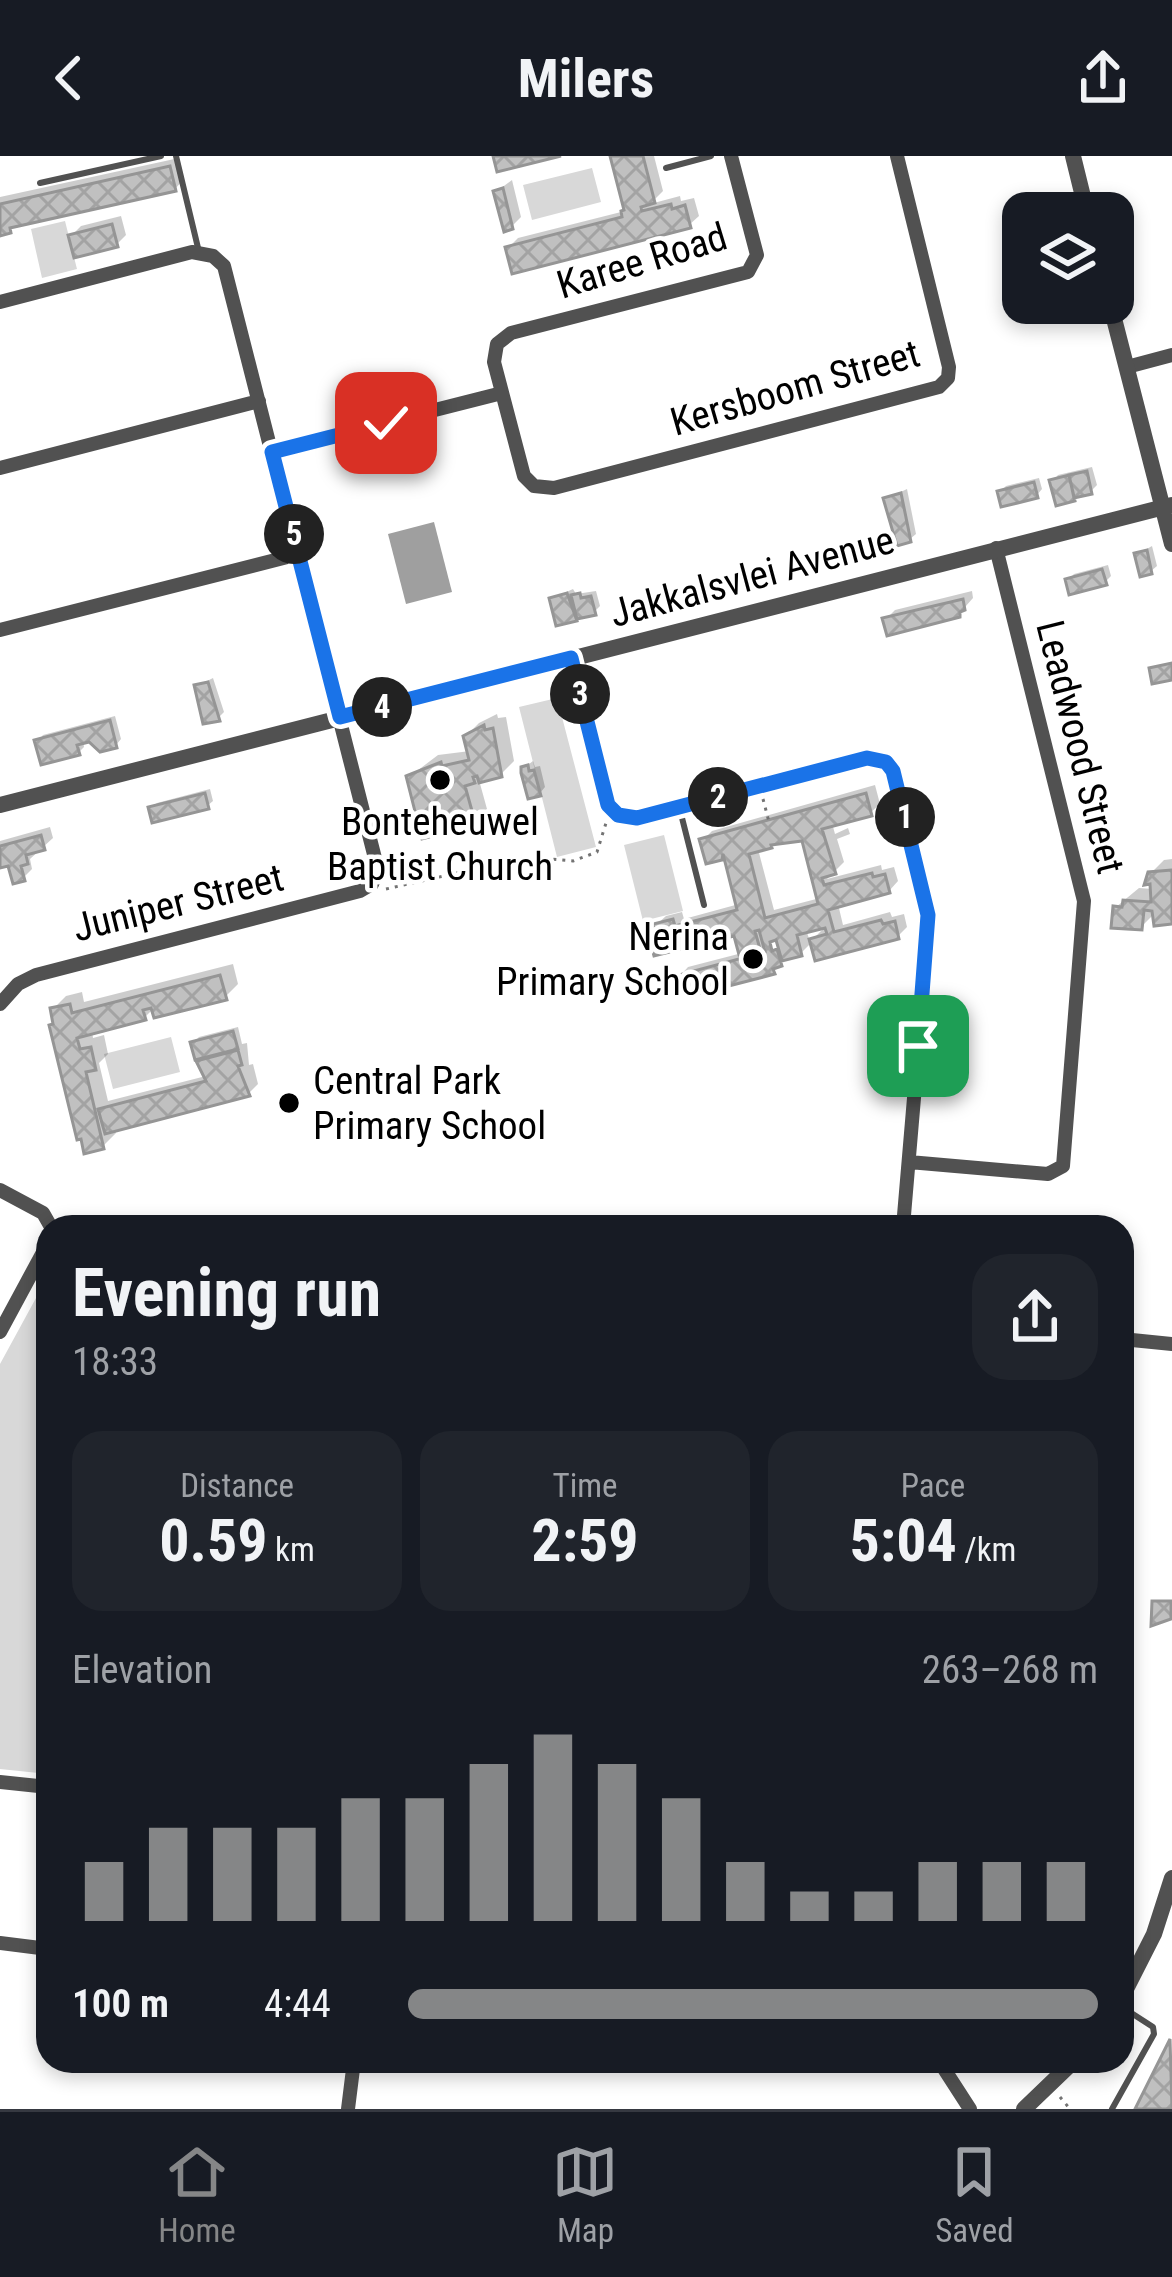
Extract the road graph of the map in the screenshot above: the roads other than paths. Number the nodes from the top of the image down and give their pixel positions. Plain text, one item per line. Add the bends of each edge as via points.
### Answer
1 (161, 156) edge
2 (176, 156) edge
3 (711, 156) edge
4 (731, 156) edge
5 (897, 156) edge
6 (1073, 156) edge
7 (666, 168) dead end
8 (40, 183) dead end
9 (1082, 192) edge
10 (200, 252) junction
11 (1, 298) edge
12 (1116, 324) edge
13 (1172, 356) edge
14 (1127, 367) junction
15 (502, 393) junction
16 (260, 401) junction
17 (272, 452) junction
18 (0, 468) edge
19 (1167, 506) edge
20 (1172, 544) edge
21 (996, 548) junction
22 (299, 554) junction
23 (0, 630) edge
24 (571, 658) junction
25 (340, 717) junction
26 (0, 805) edge
27 (680, 807) junction
28 (704, 905) dead end
29 (0, 1004) edge
30 (909, 1162) junction
31 (0, 1190) edge
32 (44, 1215) edge
33 (904, 1215) edge
34 (36, 1265) edge
35 (0, 1332) edge
36 (1134, 1341) edge
37 (1172, 1344) edge
38 (0, 1782) edge
39 (36, 1786) edge
40 (1172, 1879) edge
41 (0, 1943) edge
42 (36, 1948) edge
43 (1134, 1973) edge
44 (1134, 2015) edge
45 (1134, 2069) edge
46 (352, 2073) edge
47 (947, 2073) edge
48 (1062, 2073) edge
49 (1132, 2073) edge
50 (348, 2109) edge
51 (970, 2109) edge
52 (1024, 2109) edge
53 (1112, 2109) edge

1 - 8 lane
2 - 10 lane
3 - 7 lane
4 - 15 street, Karee Road via 757,255 748,272 506,335 493,356
5 - 15 street, Kersboom Street via 949,367 939,387 547,489 524,476
6 - 9 street
10 - 11 street
10 - 16 street via 226,273
12 - 14 street
13 - 14 street
14 - 19 street
15 - 17 street
16 - 17 street
16 - 18 street
17 - 22 street
19 - 20 street
19 - 21 street, Jakkalsvlei Avenue
21 - 24 street, Jakkalsvlei Avenue
21 - 30 street, Leadwood Street via 1084,901 1063,1166 1048,1174
22 - 23 street
22 - 25 street
24 - 25 street, Jakkalsvlei Avenue
24 - 27 street via 613,811 631,818
25 - 26 street, Jakkalsvlei Avenue
25 - 29 street, Juniper Street via 375,880 360,891 36,974
27 - 28 lane
27 - 30 street via 867,758 893,771 929,922
30 - 33 street
31 - 32 street
34 - 35 street
36 - 37 street
38 - 39 street
40 - 43 street
41 - 42 street
44 - 45 lane via 1154,2033
46 - 50 street
47 - 51 street
48 - 52 street
49 - 53 lane

